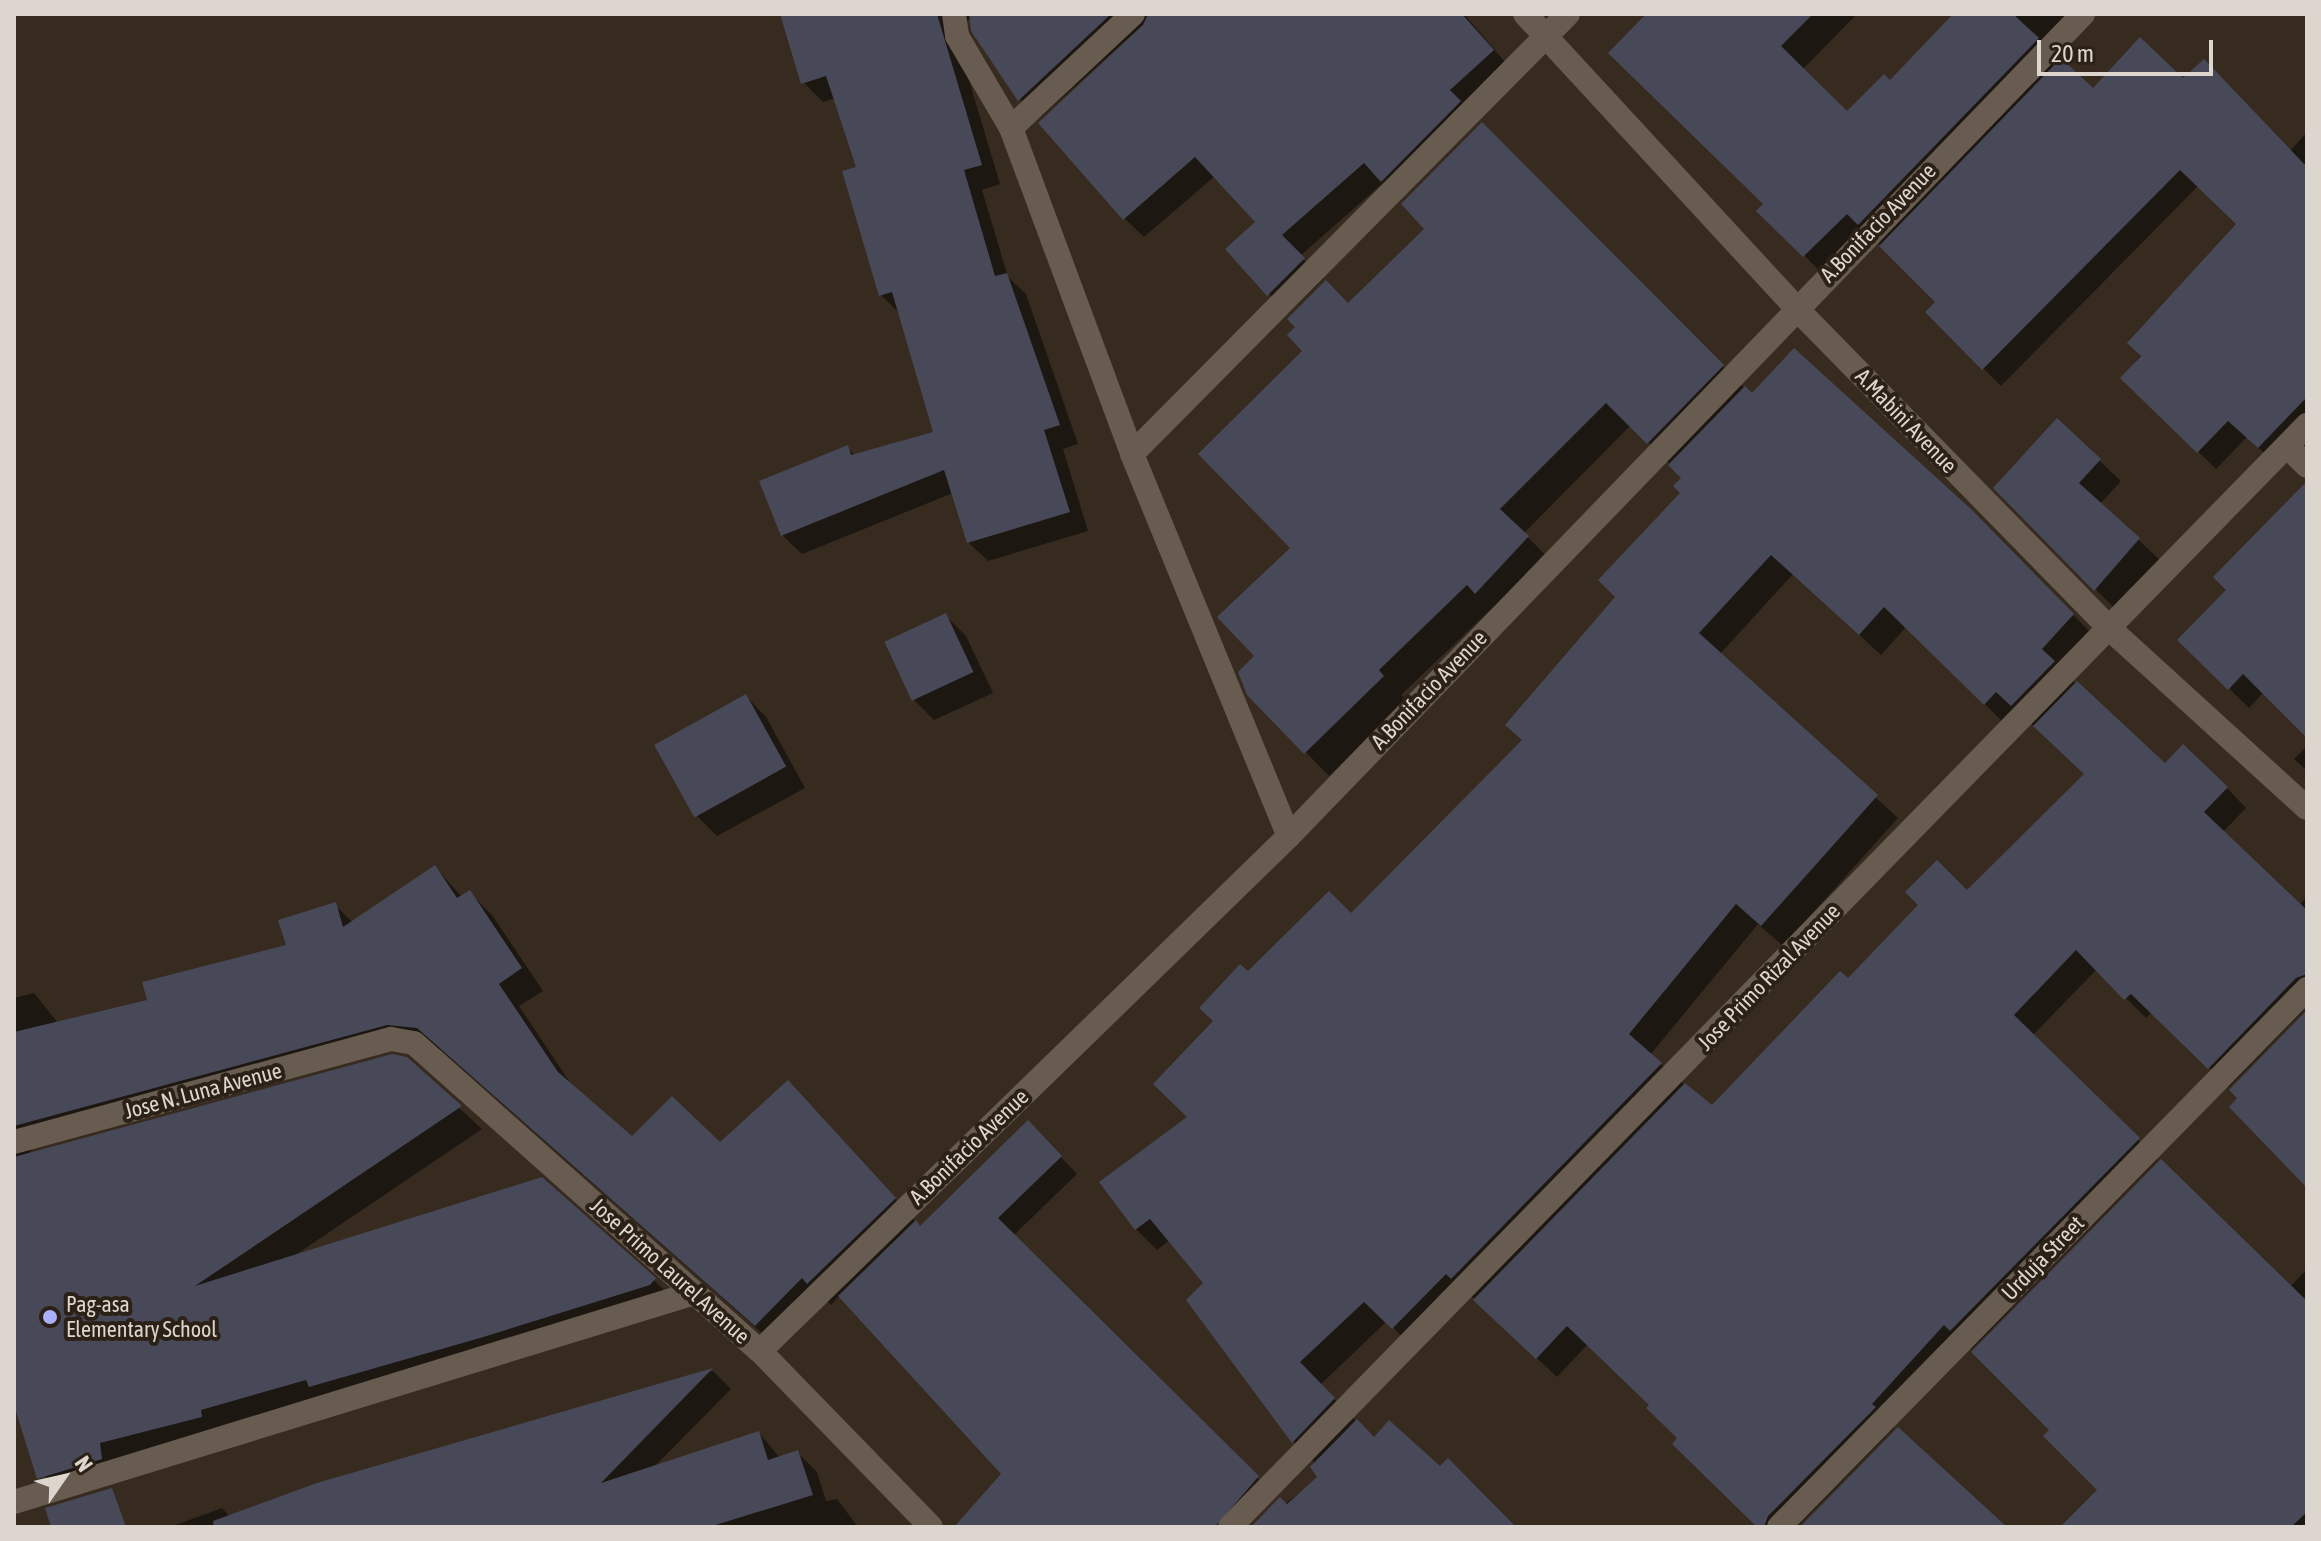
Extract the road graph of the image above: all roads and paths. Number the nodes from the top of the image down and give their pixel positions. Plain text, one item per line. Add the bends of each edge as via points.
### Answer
1 (954, 14) edge
2 (1133, 14) edge
3 (1525, 14) edge
4 (1568, 14) edge
5 (2083, 14) edge
6 (1547, 36) junction
7 (1011, 128) junction
8 (1796, 308) junction
9 (2307, 425) edge
10 (2287, 446) junction
11 (1132, 454) junction
12 (2307, 466) edge
13 (2110, 629) junction
14 (2307, 808) edge
15 (1289, 836) junction
16 (2307, 989) edge
17 (391, 1039) joint
18 (14, 1142) edge
19 (694, 1293) junction
20 (760, 1351) junction
21 (14, 1502) edge
22 (931, 1527) edge
23 (1230, 1527) edge
24 (1779, 1527) edge

1 - 7 street via 957,36
2 - 7 street
3 - 6 street, A.Mabini Avenue
4 - 6 street
5 - 8 street, A.Bonifacio Avenue
6 - 8 street, A.Mabini Avenue
6 - 11 street
7 - 11 street
8 - 13 street, A.Mabini Avenue
8 - 15 street, A.Bonifacio Avenue
9 - 10 street, Jose Primo Rizal Avenue
10 - 12 street
10 - 13 street, Jose Primo Rizal Avenue
11 - 15 street
13 - 14 street, A.Mabini Avenue
13 - 23 street, Jose Primo Rizal Avenue
15 - 20 street, A.Bonifacio Avenue
16 - 24 street, Urduja Street
17 - 18 street, Jose N. Luna Avenue
17 - 19 street, Jose Primo Laurel Avenue via 414,1043 435,1060
19 - 20 street, Jose Primo Laurel Avenue
19 - 21 street
20 - 22 street, Jose Primo Laurel Avenue

